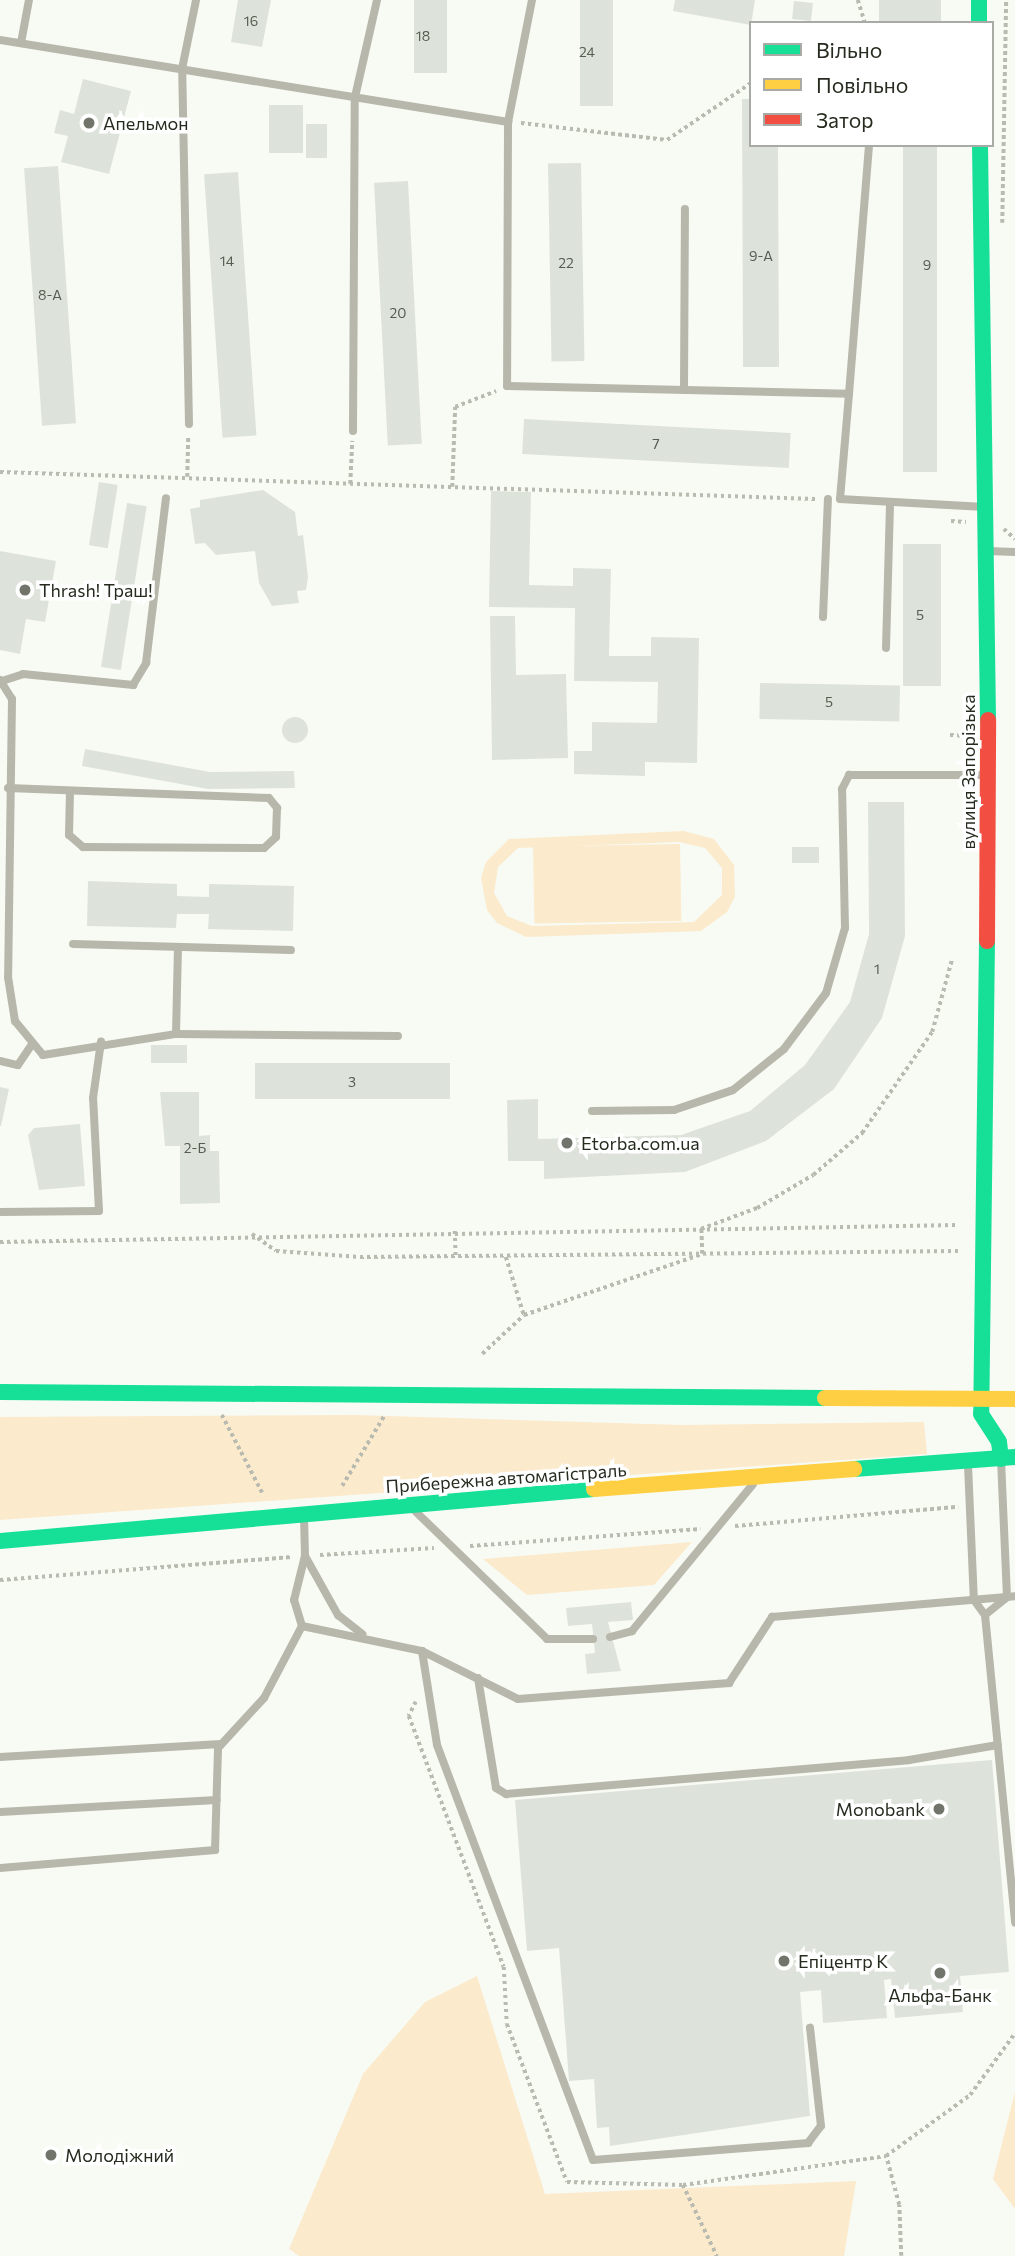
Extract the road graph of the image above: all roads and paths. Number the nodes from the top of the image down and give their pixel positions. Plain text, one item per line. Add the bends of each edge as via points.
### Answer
1 (29, 0) edge
2 (196, 0) edge
3 (377, 0) edge
4 (532, 0) edge
5 (859, 0) edge
6 (979, 0) edge
7 (864, 21) edge
8 (979, 21) edge
9 (0, 40) edge
10 (21, 43) junction
11 (182, 69) junction
12 (749, 84) edge
13 (355, 97) junction
14 (508, 122) junction
15 (869, 147) edge
16 (980, 147) edge
17 (685, 209) dead end
18 (507, 386) junction
19 (684, 390) junction
20 (849, 394) junction
21 (189, 424) joint
22 (353, 431) joint
23 (0, 472) edge
24 (187, 478) junction
25 (350, 484) junction
26 (452, 487) junction
27 (166, 498) dead end
28 (828, 499) joint
29 (890, 502) junction
30 (985, 508) junction
31 (951, 521) dead end
32 (975, 522) dead end
33 (985, 551) junction
34 (1015, 552) edge
35 (823, 617) dead end
36 (886, 648) dead end
37 (1, 680) edge
38 (950, 735) dead end
39 (969, 736) dead end
40 (989, 775) junction
41 (8, 788) junction
42 (70, 791) junction
43 (73, 944) dead end
44 (178, 947) junction
45 (291, 950) dead end
46 (952, 959) dead end
47 (4, 979) edge
48 (176, 1034) junction
49 (398, 1036) dead end
50 (101, 1042) junction
51 (32, 1044) junction
52 (0, 1061) edge
53 (593, 1111) dead end
54 (0, 1212) edge
55 (957, 1225) dead end
56 (701, 1229) junction
57 (455, 1231) junction
58 (250, 1233) junction
59 (0, 1242) edge
60 (958, 1251) dead end
61 (702, 1254) junction
62 (456, 1256) junction
63 (505, 1256) junction
64 (524, 1315) junction
65 (482, 1354) dead end
66 (0, 1392) edge
67 (982, 1398) junction
68 (1015, 1399) edge
69 (222, 1415) dead end
70 (384, 1416) dead end
71 (1008, 1458) edge
72 (968, 1462) junction
73 (756, 1480) junction
74 (336, 1497) dead end
75 (268, 1503) dead end
76 (407, 1504) junction
77 (971, 1506) junction
78 (304, 1511) junction
79 (715, 1528) junction
80 (0, 1541) edge
81 (453, 1547) junction
82 (305, 1556) junction
83 (0, 1580) edge
84 (1011, 1597) edge
85 (974, 1600) junction
86 (985, 1615) junction
87 (302, 1626) junction
88 (364, 1636) junction
89 (610, 1637) dead end
90 (593, 1639) dead end
91 (422, 1651) junction
92 (478, 1678) junction
93 (430, 1694) junction
94 (221, 1744) junction
95 (998, 1745) junction
96 (0, 1757) edge
97 (217, 1800) junction
98 (0, 1812) edge
99 (0, 1868) edge
100 (1015, 1923) edge
101 (810, 2028) dead end
102 (1015, 2033) edge
103 (886, 2156) junction
104 (683, 2185) junction
105 (718, 2256) edge
106 (901, 2256) edge

1 - 10 lane
2 - 11 lane
3 - 13 lane
4 - 14 lane
5 - 7 path
6 - 8 main road
9 - 10 lane
10 - 11 lane
11 - 13 lane
11 - 21 lane
12 - 14 path via 667,140
13 - 14 lane
13 - 22 lane
14 - 18 lane
15 - 20 lane
16 - 30 main road, вулиця Запорізька
17 - 19 lane
18 - 19 lane
18 - 26 path via 455,407
19 - 20 lane
20 - 29 lane via 840,499
21 - 24 path
22 - 25 path
23 - 24 path
24 - 25 path
25 - 26 path
26 - 28 path
27 - 37 lane via 146,663 133,685 23,674
28 - 35 lane
29 - 30 lane
29 - 36 lane
30 - 33 main road, вулиця Запорізька
31 - 32 path
33 - 34 lane
33 - 40 main road, вулиця Запорізька
37 - 41 lane via 12,699
38 - 39 path
40 - 53 lane via 849,775 842,789 845,928 826,993 784,1049 733,1090 674,1110
40 - 67 main road, вулиця Запорізька
41 - 42 lane
41 - 47 lane
42 - 42 lane via 269,798 277,808 276,837 264,848 83,847 69,835
43 - 44 lane
44 - 45 lane
44 - 48 lane
46 - 56 path via 932,1032 862,1133 813,1175 757,1208
47 - 51 lane via 15,1021
48 - 49 lane
48 - 50 lane
50 - 51 lane via 43,1055
50 - 54 lane via 93,1098 99,1211
51 - 52 lane via 18,1065
55 - 56 path
56 - 57 path
56 - 61 path
57 - 58 path
57 - 62 path
58 - 59 path
58 - 62 path via 276,1251
60 - 61 path
61 - 63 path
61 - 64 path
62 - 63 path
63 - 64 path
64 - 65 path
66 - 67 main road
67 - 68 main road
67 - 71 main road, вулиця Запорізька via 982,1418
69 - 75 path
70 - 74 path
71 - 72 main road, Прибережна автомагістраль
71 - 84 lane
72 - 73 main road, Прибережна автомагістраль
72 - 77 lane
73 - 76 main road, Прибережна автомагістраль
73 - 79 lane
76 - 78 main road, Прибережна автомагістраль
76 - 81 lane
77 - 79 path
77 - 85 lane
78 - 80 main road, Прибережна автомагістраль
78 - 82 lane
79 - 81 path
79 - 89 lane via 632,1631
81 - 82 path
81 - 90 lane via 547,1639
82 - 83 path
82 - 87 lane via 294,1600
82 - 88 lane via 338,1615
84 - 85 lane
84 - 86 lane
85 - 86 lane
85 - 92 lane via 772,1617 729,1683 518,1699
86 - 95 lane
87 - 88 lane
87 - 94 lane via 264,1698
88 - 91 lane
91 - 92 lane
91 - 93 lane
92 - 95 lane via 496,1788 506,1794 909,1760
93 - 101 lane via 437,1745 593,2160 808,2143 821,2126
93 - 104 path via 416,1702 409,1716 504,1967 507,2024 567,2182
94 - 96 lane
94 - 97 lane
95 - 100 lane
97 - 98 lane
97 - 99 lane via 218,1845 210,1853
102 - 103 path via 970,2095
103 - 104 path
103 - 106 path via 898,2205
104 - 105 path

